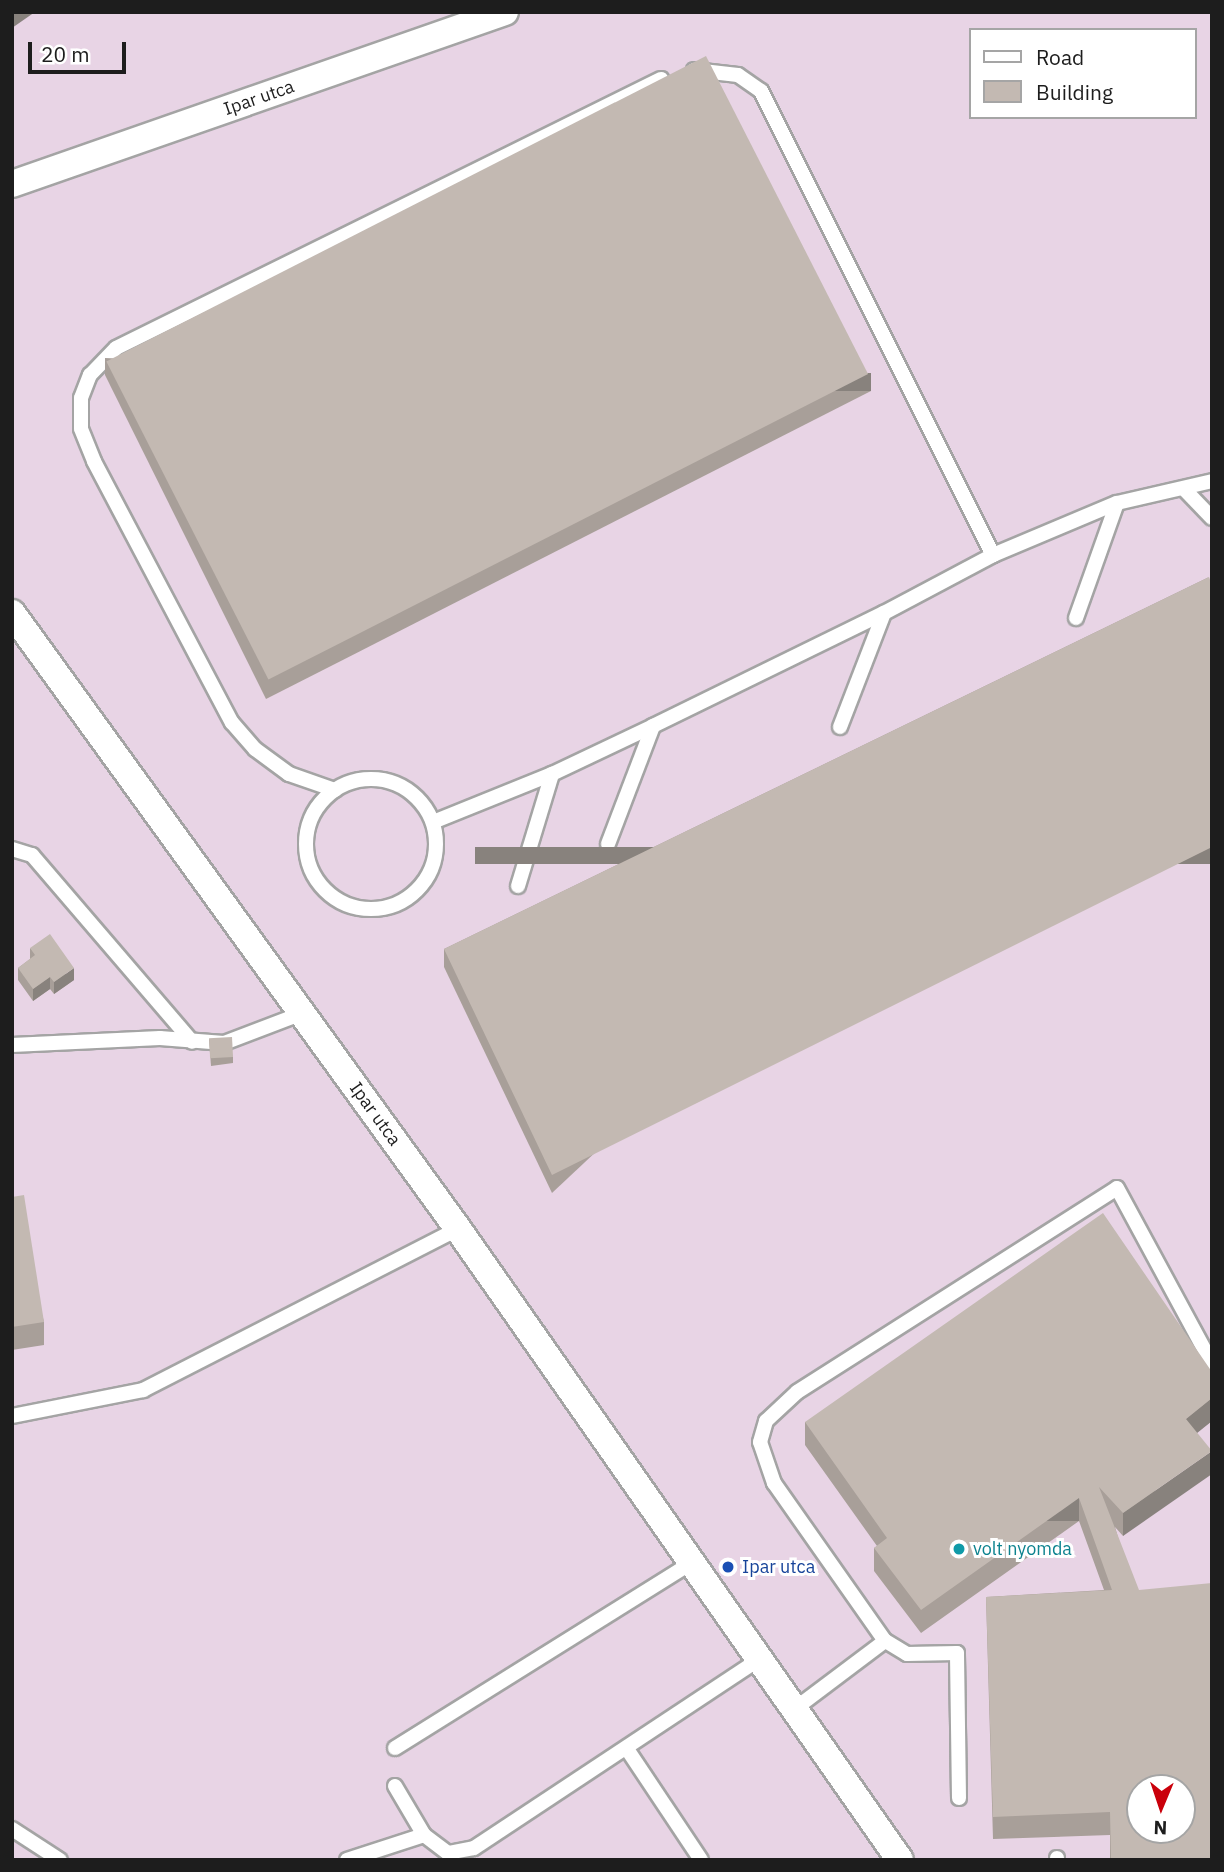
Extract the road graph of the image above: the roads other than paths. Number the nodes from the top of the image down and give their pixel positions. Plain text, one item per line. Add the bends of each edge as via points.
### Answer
1 (505, 12) edge
2 (12, 184) edge
3 (1212, 481) edge
4 (1184, 489) junction
5 (1117, 503) junction
6 (1212, 518) edge
7 (993, 555) junction
8 (12, 613) edge
9 (884, 613) junction
10 (1076, 618) dead end
11 (653, 726) junction
12 (839, 727) dead end
13 (552, 774) junction
14 (335, 790) junction
15 (433, 822) junction
16 (608, 844) dead end
17 (12, 849) edge
18 (518, 886) dead end
19 (303, 1013) junction
20 (192, 1042) junction
21 (12, 1045) edge
22 (458, 1229) junction
23 (1212, 1364) edge
24 (12, 1416) edge
25 (691, 1563) junction
26 (885, 1641) junction
27 (761, 1658) junction
28 (796, 1709) junction
29 (396, 1748) dead end
30 (627, 1749) junction
31 (395, 1786) dead end
32 (959, 1798) dead end
33 (12, 1829) edge
34 (424, 1835) junction
35 (476, 1854) edge
36 (695, 1857) edge
37 (60, 1860) edge
38 (347, 1860) edge
39 (900, 1860) edge

1 - 2 street, Ipar utca
3 - 4 lane
4 - 5 lane
4 - 6 lane
5 - 7 lane
5 - 10 lane
7 - 9 lane
7 - 14 lane via 761,91 738,75 714,69 667,76 116,348 90,375 81,398 81,428 94,461 232,723 255,749 289,774
8 - 19 street, Ipar utca
9 - 11 lane
9 - 12 lane
11 - 13 lane
11 - 16 lane
13 - 15 lane
13 - 18 lane
14 - 15 lane via 365,779 396,784 414,795
14 - 15 lane via 314,813 307,855 320,884 355,907 387,907 423,884 436,854
17 - 20 lane via 32,855
19 - 20 lane via 224,1043
19 - 22 street, Ipar utca
20 - 21 lane via 160,1038
22 - 24 lane via 143,1390
22 - 25 street, Ipar utca
23 - 26 lane via 1117,1188 777,1406 760,1442 774,1483
25 - 27 street, Ipar utca
25 - 29 lane
26 - 28 lane
26 - 32 lane via 906,1654 957,1653
27 - 28 street, Ipar utca
27 - 30 lane
28 - 39 street, Ipar utca
30 - 35 lane
30 - 36 lane
31 - 34 lane
33 - 37 lane
34 - 35 lane via 448,1853
34 - 38 lane

